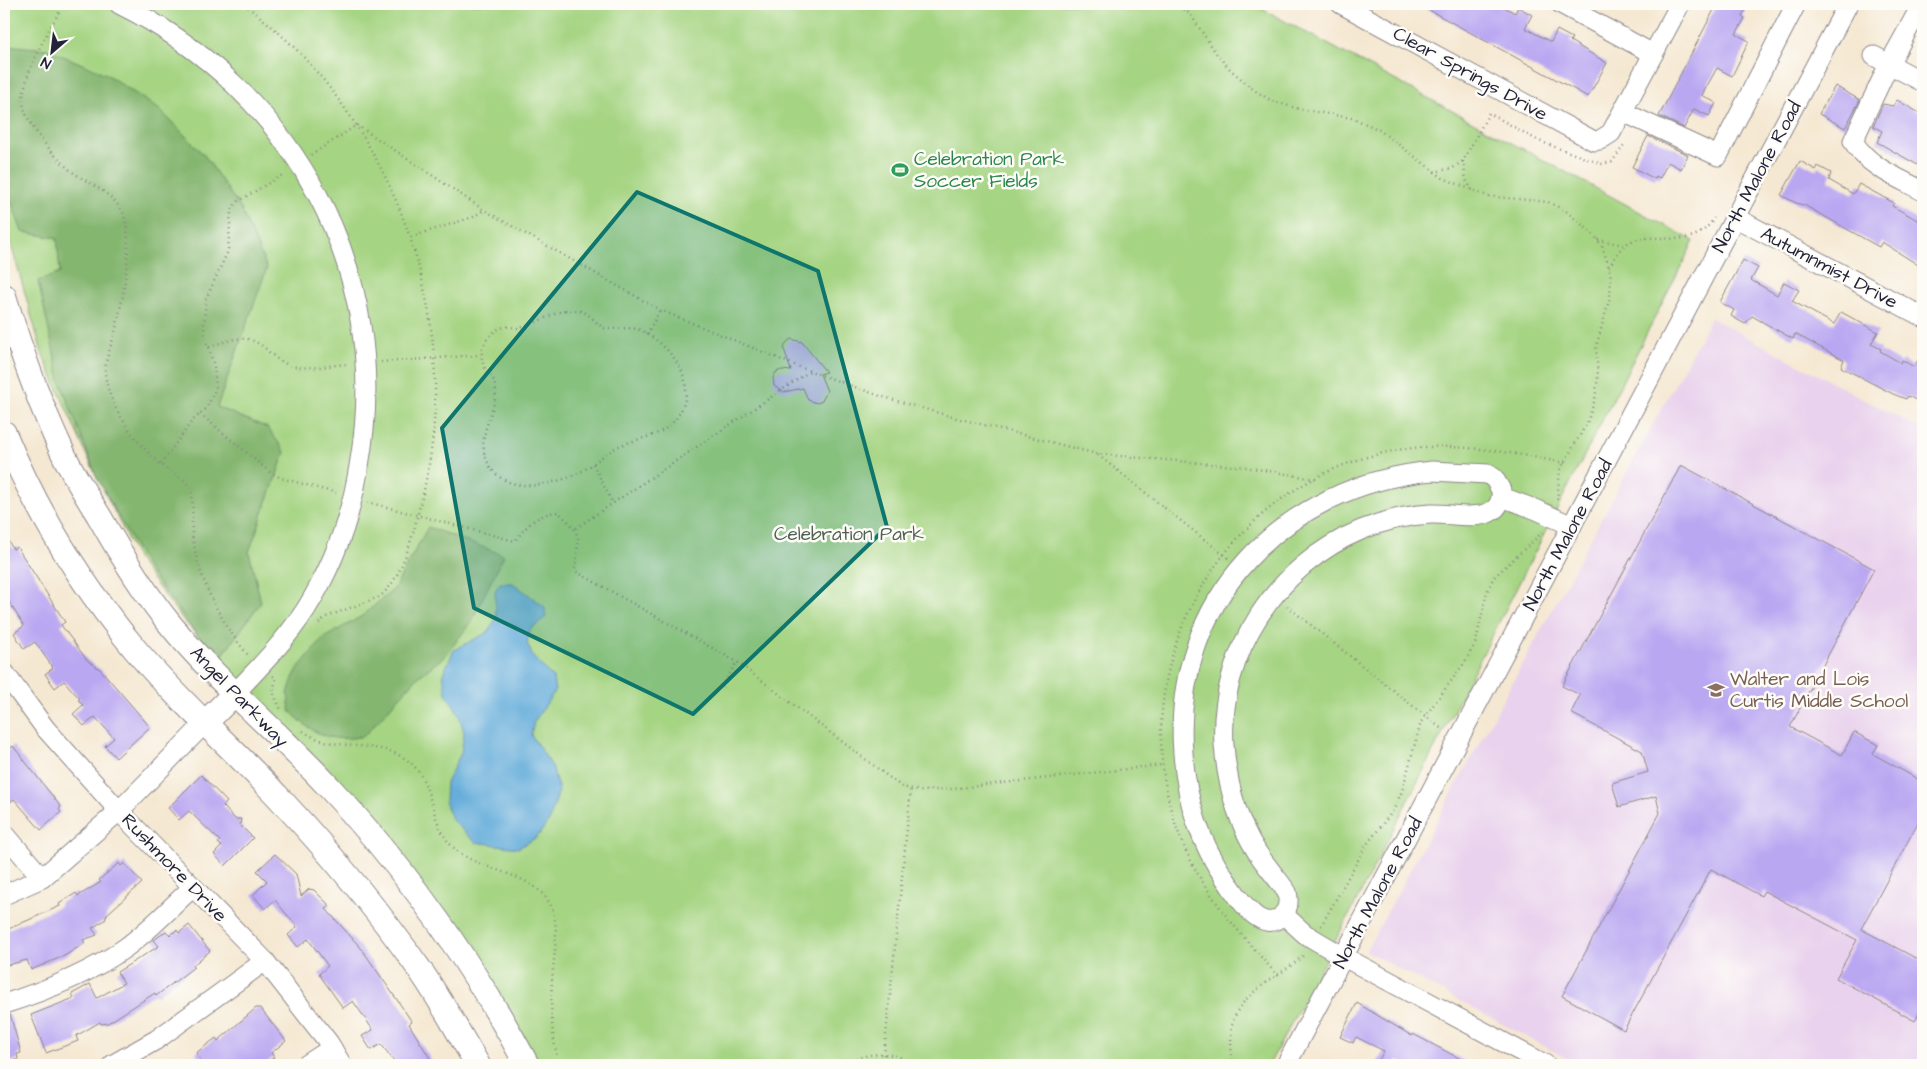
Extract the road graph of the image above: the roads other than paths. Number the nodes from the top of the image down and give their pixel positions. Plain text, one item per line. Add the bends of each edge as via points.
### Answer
1 (119, 4) edge
2 (1341, 4) edge
3 (1561, 4) edge
4 (1680, 4) edge
5 (1796, 4) edge
6 (1848, 4) edge
7 (1922, 4) edge
8 (1654, 54) junction
9 (1882, 60) junction
10 (1923, 82) edge
11 (1623, 112) junction
12 (1923, 191) edge
13 (1736, 218) junction
14 (4, 296) edge
15 (1923, 317) edge
16 (4, 433) edge
17 (1502, 497) junction
18 (1572, 526) junction
19 (4, 672) edge
20 (234, 694) junction
21 (204, 724) junction
22 (120, 811) junction
23 (4, 832) edge
24 (42, 878) junction
25 (193, 887) junction
26 (4, 895) edge
27 (1283, 914) junction
28 (1344, 957) junction
29 (265, 961) junction
30 (4, 1004) edge
31 (332, 1048) junction
32 (112, 1065) edge
33 (306, 1065) edge
34 (342, 1065) edge
35 (478, 1065) edge
36 (527, 1065) edge
37 (1286, 1065) edge
38 (1546, 1065) edge

1 - 20 street via 172,34 220,70 263,113 300,163 328,214 349,271 362,330 365,363 362,450 340,537 305,610
2 - 11 street, Clear Springs Drive via 1588,139 1600,140 1611,133
3 - 8 street
4 - 8 street
5 - 11 street via 1718,156
6 - 13 street, North Malone Road
7 - 9 street
8 - 11 street
9 - 10 street
9 - 12 street via 1853,141 1860,154
13 - 15 street, Autumnmist Drive
13 - 18 street, North Malone Road
14 - 20 main road, Angel Parkway via 23,360 62,452 112,539 168,622
16 - 21 main road via 21,474 73,564 134,648
17 - 18 street
17 - 27 street via 1495,510 1489,513 1405,517 1341,539 1287,580 1248,634 1226,698 1226,766 1245,830 1287,892 1288,905
17 - 27 street via 1502,490 1494,478 1480,473 1407,473 1359,485 1315,505 1274,533 1240,568 1213,609 1194,653 1184,698 1182,744 1188,790 1205,842 1237,895 1257,918 1276,919
18 - 28 street, North Malone Road
19 - 22 street, Rushmore Drive via 44,728
20 - 21 main road
20 - 36 main road, Angel Parkway via 327,784 376,840 436,918 498,1011
21 - 22 street
21 - 35 main road via 281,800 381,916 421,971
22 - 24 street
22 - 25 street, Rushmore Drive
23 - 24 street
24 - 26 street
25 - 29 street, Rushmore Drive
25 - 30 street via 125,948 85,972
27 - 28 street via 1314,939
28 - 37 street, North Malone Road
28 - 38 street
29 - 31 street, Rushmore Drive
29 - 32 street via 156,1040
31 - 33 street
31 - 34 street, Rushmore Drive

